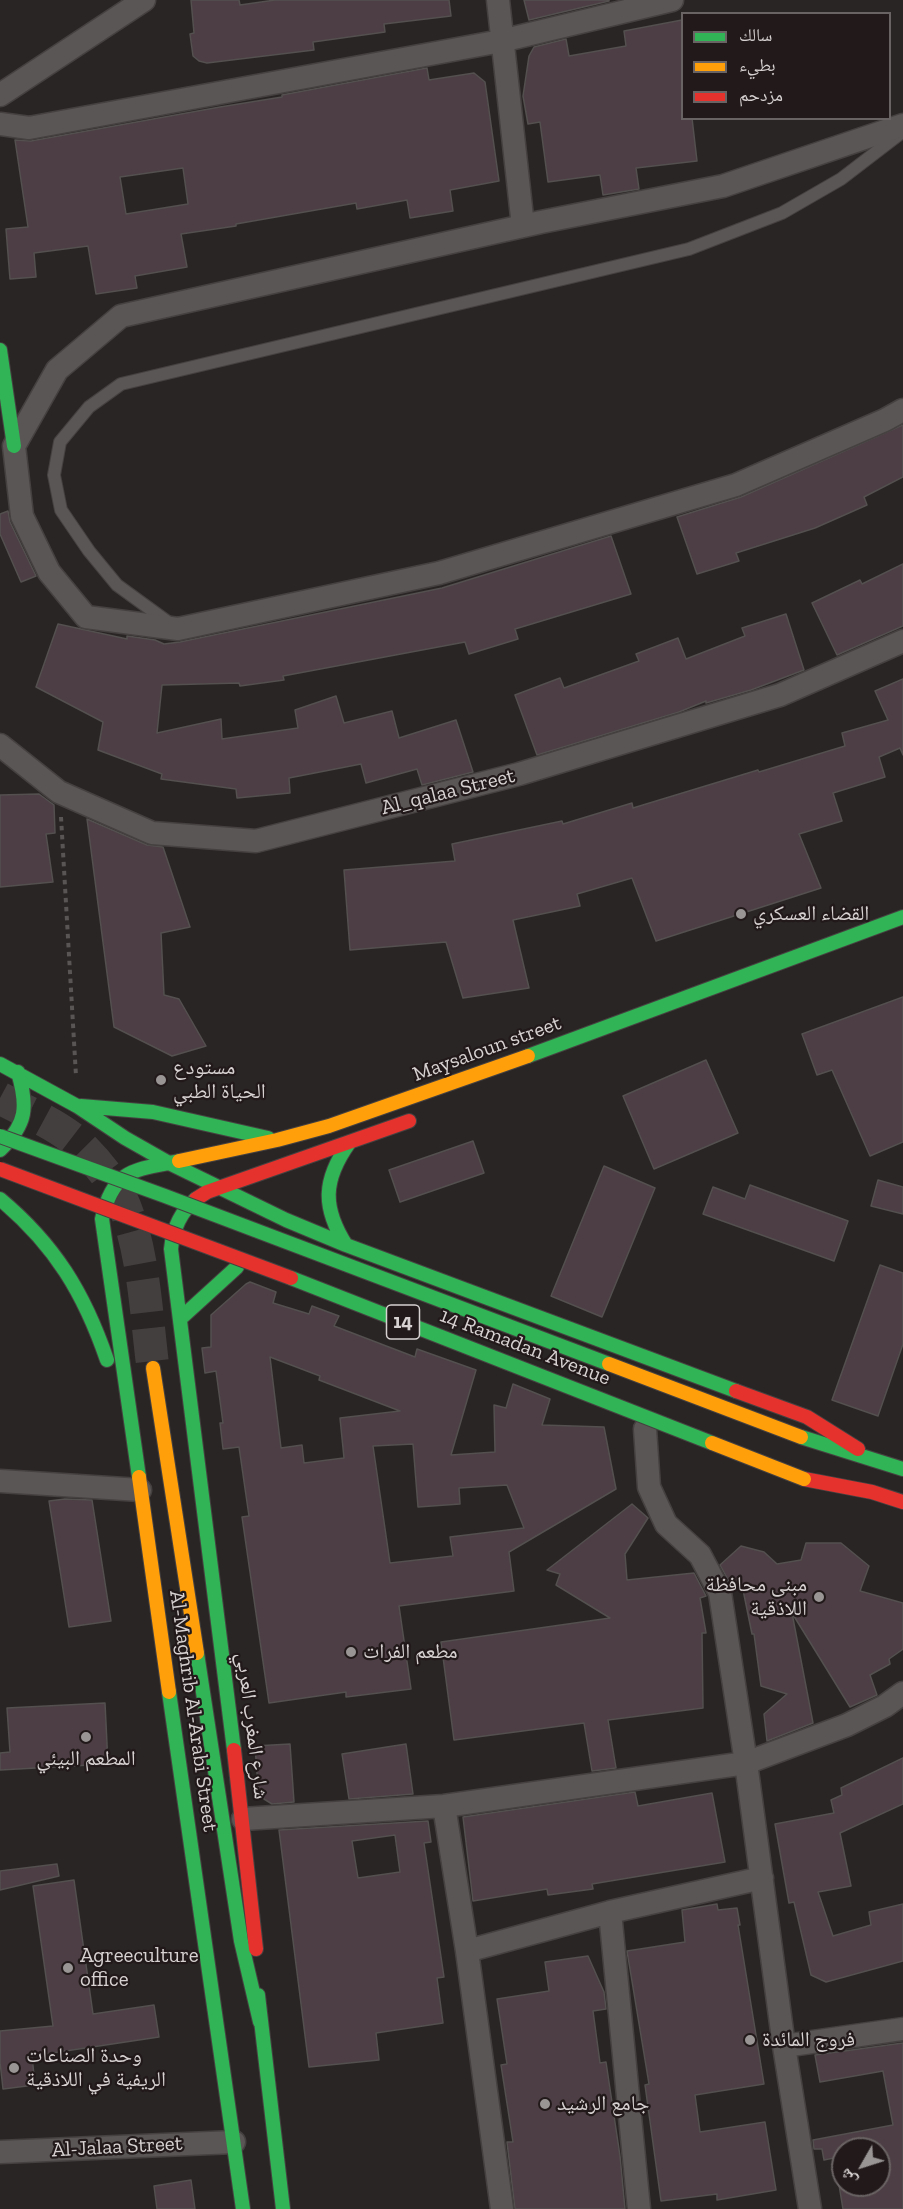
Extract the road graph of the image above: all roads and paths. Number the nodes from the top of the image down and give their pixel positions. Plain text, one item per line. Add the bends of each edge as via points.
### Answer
1 (144, 0) edge
2 (498, 0) edge
3 (672, 0) edge
4 (501, 41) junction
5 (0, 94) edge
6 (0, 124) edge
7 (903, 126) edge
8 (903, 131) edge
9 (523, 226) junction
10 (0, 350) edge
11 (903, 410) edge
12 (15, 446) junction
13 (178, 629) junction
14 (903, 641) edge
15 (0, 745) edge
16 (59, 792) junction
17 (903, 917) edge
18 (0, 1064) edge
19 (18, 1072) junction
20 (77, 1106) junction
21 (427, 1114) dead end
22 (0, 1136) edge
23 (278, 1140) junction
24 (349, 1143) junction
25 (0, 1150) edge
26 (169, 1163) junction
27 (0, 1169) edge
28 (0, 1180) edge
29 (220, 1188) junction
30 (0, 1199) edge
31 (102, 1219) junction
32 (161, 1245) junction
33 (346, 1245) junction
34 (237, 1268) junction
35 (181, 1318) junction
36 (153, 1368) tunnel mouth
37 (645, 1429) junction
38 (134, 1450) junction
39 (876, 1460) junction
40 (741, 1469) dead end
41 (903, 1469) edge
42 (0, 1481) edge
43 (784, 1487) dead end
44 (140, 1490) junction
45 (872, 1492) junction
46 (903, 1502) edge
47 (903, 1693) edge
48 (746, 1763) junction
49 (444, 1806) junction
50 (243, 1819) junction
51 (762, 1878) junction
52 (610, 1912) junction
53 (467, 1951) junction
54 (260, 2022) junction
55 (903, 2029) edge
56 (784, 2046) junction
57 (234, 2142) junction
58 (0, 2152) edge
59 (243, 2209) edge
60 (283, 2209) edge
61 (502, 2209) edge
62 (639, 2209) edge
63 (810, 2209) edge

1 - 5 street
2 - 4 street
3 - 4 street
4 - 6 street via 28,128
4 - 9 street
7 - 9 street via 723,186
8 - 13 lane via 841,179 782,213 689,249 121,384 89,407 60,442 54,475 61,510 117,585
9 - 12 street via 121,316 57,370
10 - 12 main road
11 - 13 street via 736,485 439,573
12 - 13 street via 22,516 49,572 86,617
14 - 16 street, Al_qalaa Street via 780,695 519,774 256,841 152,833
15 - 16 street, Al_qalaa Street
16 - 20 path
17 - 23 main road, Maysaloun street via 402,1102
18 - 19 main road
19 - 20 main road
19 - 25 main road via 25,1095 23,1118 13,1139
20 - 23 main road via 153,1113
20 - 26 main road
21 - 24 main road, Maysaloun street
22 - 39 main road, 14 Ramadan Avenue / 14, bridge via 801,1437
23 - 26 main road, Maysaloun street
24 - 29 main road, Maysaloun street
24 - 33 main road via 334,1166 327,1193 332,1221
26 - 29 main road
26 - 31 main road, Maysaloun street via 139,1169 118,1181 106,1197
27 - 45 main road, 14 Ramadan Avenue / 14, bridge via 804,1479
28 - 31 main road
29 - 32 main road, Maysaloun street via 194,1199 184,1209 172,1235
29 - 33 main road
30 - 38 main road via 48,1244 85,1300
31 - 32 main road
31 - 38 main road, Al-Maghrib Al-Arabi Street
32 - 34 main road
32 - 35 main road, شارع المغرب العربي
33 - 39 main road via 807,1417
34 - 35 main road
34 - 37 main road
35 - 50 main road, شارع المغرب العربي
36 - 54 main road via 241,1941
37 - 40 main road
37 - 48 street via 649,1487 666,1524 700,1555 720,1593
38 - 44 main road, Al-Maghrib Al-Arabi Street
39 - 41 main road, 14 Ramadan Avenue
42 - 44 street
43 - 45 main road
44 - 57 main road, Al-Maghrib Al-Arabi Street
45 - 46 main road, 14 Ramadan Avenue
47 - 48 street via 847,1725
48 - 49 street
48 - 51 street
49 - 50 street
49 - 53 street
50 - 54 main road, شارع المغرب العربي via 256,1936
51 - 52 street
51 - 56 street
52 - 53 street
52 - 62 street
53 - 61 street
54 - 60 main road, شارع المغرب العربي
55 - 56 street
56 - 63 street
57 - 58 street, Al-Jalaa Street
57 - 59 main road, Al-Maghrib Al-Arabi Street

